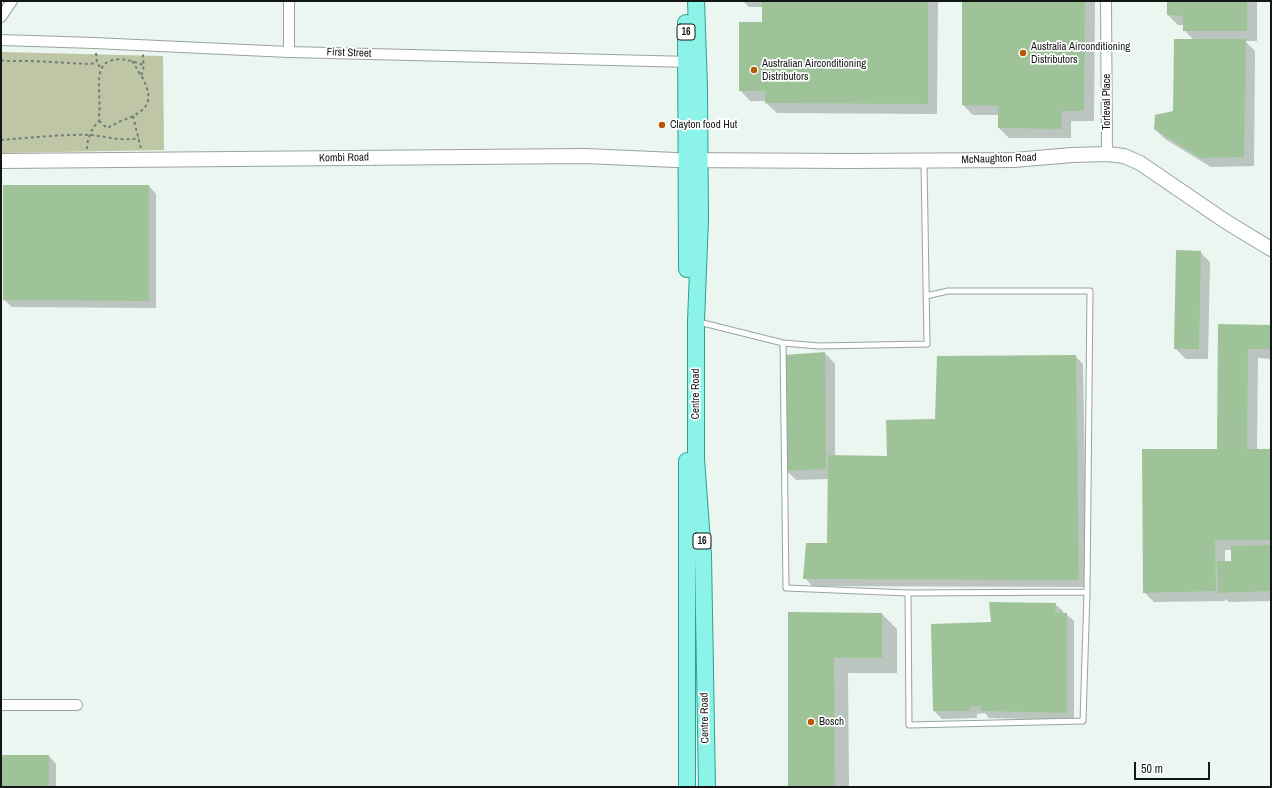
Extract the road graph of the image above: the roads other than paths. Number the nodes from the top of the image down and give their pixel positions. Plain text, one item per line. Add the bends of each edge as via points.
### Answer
1 (12, 1) edge
2 (289, 1) edge
3 (686, 1) edge
4 (696, 1) edge
5 (1106, 1) edge
6 (1, 17) edge
7 (1, 40) edge
8 (289, 52) junction
9 (692, 62) junction
10 (1107, 154) junction
11 (693, 160) junction
12 (1, 161) edge
13 (924, 161) junction
14 (1271, 249) edge
15 (926, 296) junction
16 (696, 321) junction
17 (783, 343) junction
18 (1087, 592) junction
19 (908, 593) junction
20 (1, 705) edge
21 (77, 705) dead end
22 (687, 787) edge
23 (707, 787) edge

1 - 6 street
2 - 8 street
3 - 9 main road, Centre Road / 16
4 - 9 main road, Centre Road / 16
5 - 10 street, Torteval Place
7 - 8 street, First Street
8 - 9 street, First Street
9 - 11 main road, Centre Road / 16
10 - 13 main road, McNaughton Road via 1014,160
10 - 14 main road, McNaughton Road via 1124,156 1140,163
11 - 12 main road, Kombi Road via 585,156
11 - 13 main road, McNaughton Road
11 - 16 main road, Centre Road / 16 via 700,219
11 - 22 main road, Centre Road / 16
13 - 15 lane
15 - 17 lane via 927,344 819,346
15 - 18 lane via 948,291 1090,291
16 - 17 lane
16 - 23 main road, Centre Road / 16 via 696,459 703,561
17 - 19 lane via 786,588
18 - 19 lane
18 - 19 lane via 1083,721 909,725
20 - 21 street

